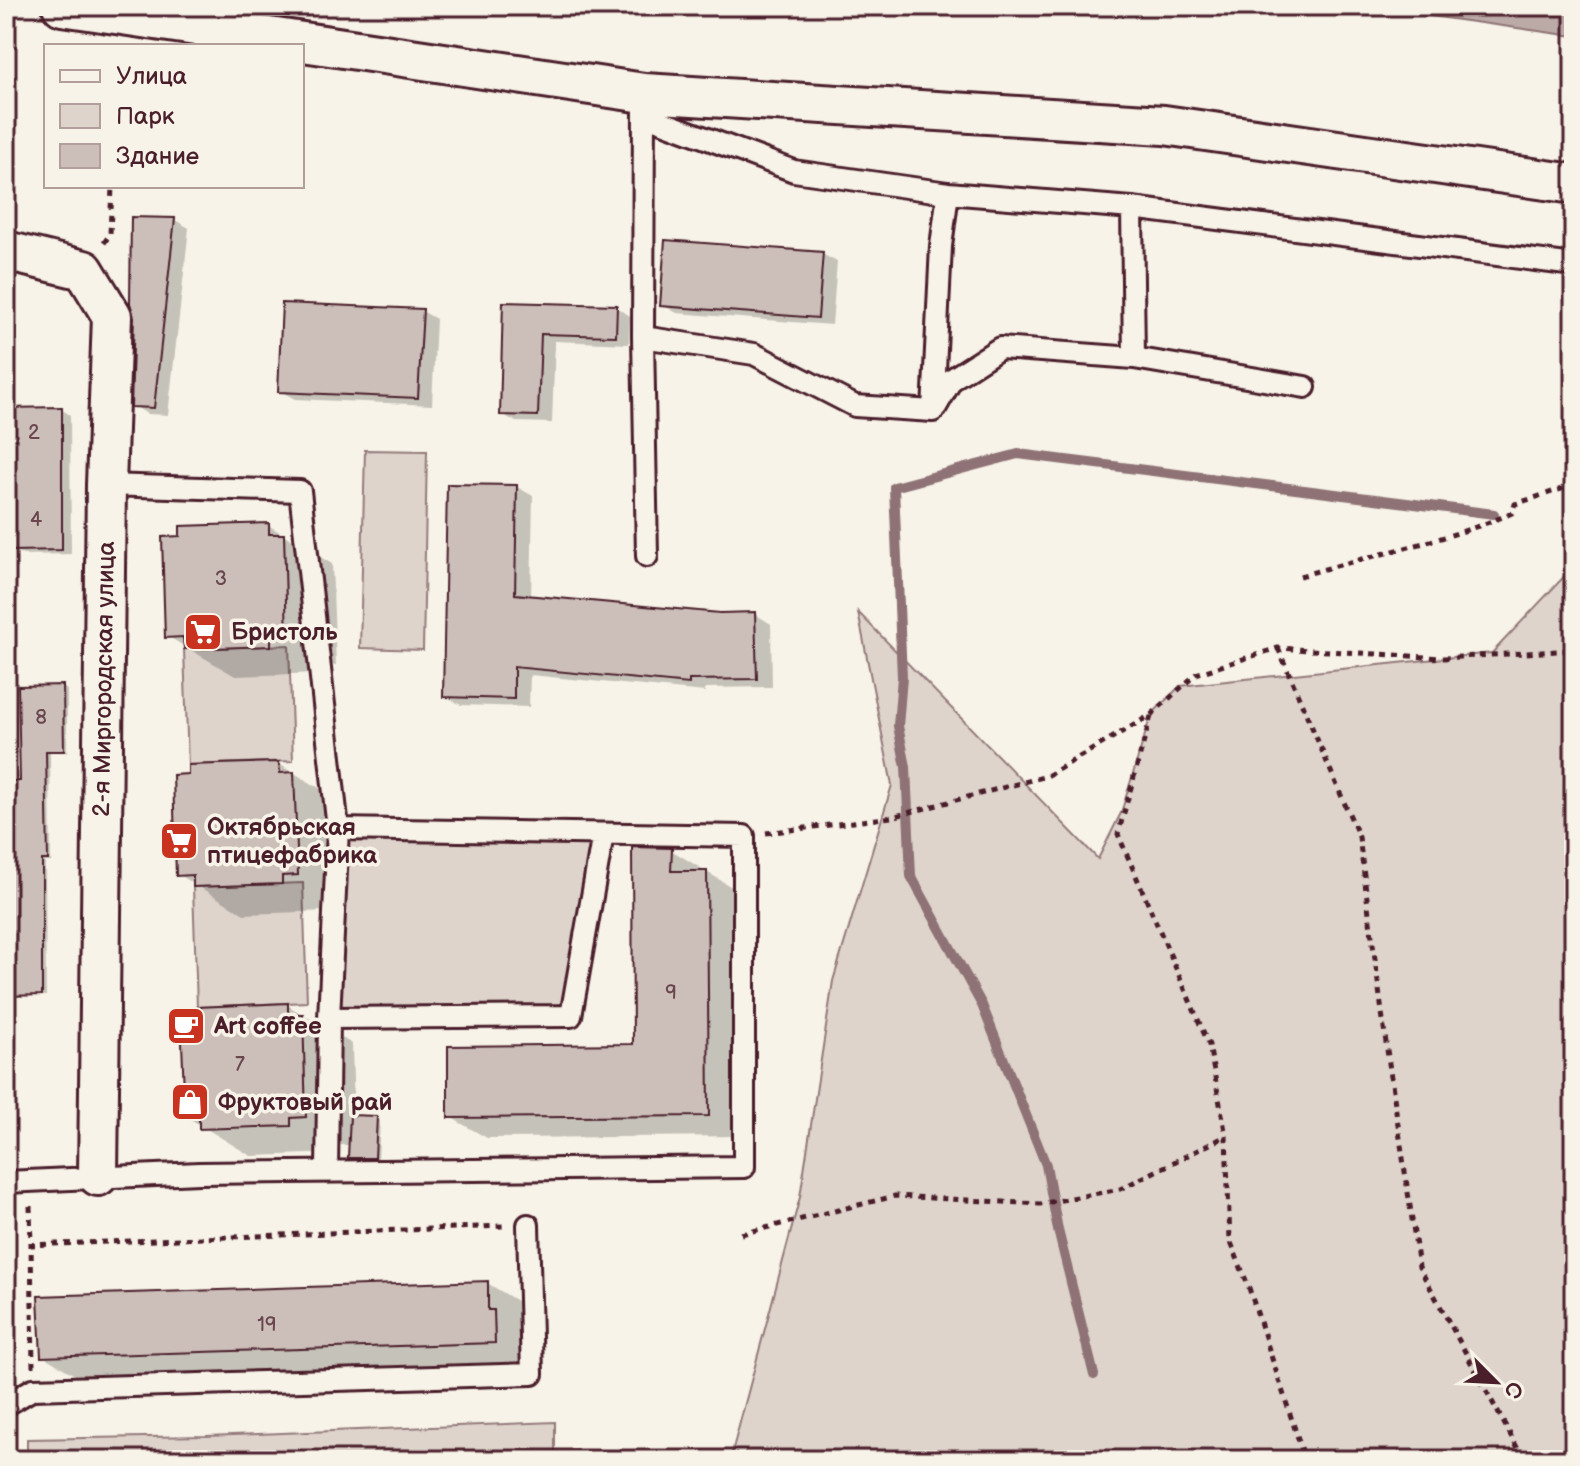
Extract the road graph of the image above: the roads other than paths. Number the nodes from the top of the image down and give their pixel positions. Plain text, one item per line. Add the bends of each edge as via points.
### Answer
1 (62, 6) edge
2 (288, 44) edge
3 (304, 47) edge
4 (644, 104) junction
5 (1574, 184) edge
6 (948, 193) junction
7 (1132, 208) junction
8 (6, 251) edge
9 (1574, 265) edge
10 (643, 337) junction
11 (1134, 358) junction
12 (1305, 387) dead end
13 (933, 411) junction
14 (106, 485) junction
15 (647, 556) dead end
16 (338, 829) junction
17 (603, 834) junction
18 (329, 1018) junction
19 (327, 1172) junction
20 (98, 1176) junction
21 (6, 1182) edge
22 (528, 1225) road end
23 (6, 1405) edge

1 - 2 street
3 - 4 street
4 - 5 street via 1164,125
4 - 6 lane via 794,171
4 - 10 lane
6 - 7 lane
6 - 13 lane
7 - 9 lane
7 - 11 lane
8 - 14 street, 2-я Миргородская улица via 84,270 112,316
10 - 13 lane via 754,354 855,406
10 - 15 lane
11 - 12 lane
11 - 13 lane via 1000,348 952,379
14 - 16 lane via 300,491
14 - 20 street, 2-я Миргородская улица
16 - 17 lane
16 - 18 lane
17 - 18 lane via 571,1016
17 - 19 lane via 744,836 744,1167
18 - 19 lane
19 - 20 lane
20 - 21 lane
22 - 23 lane via 532,1374 33,1389

